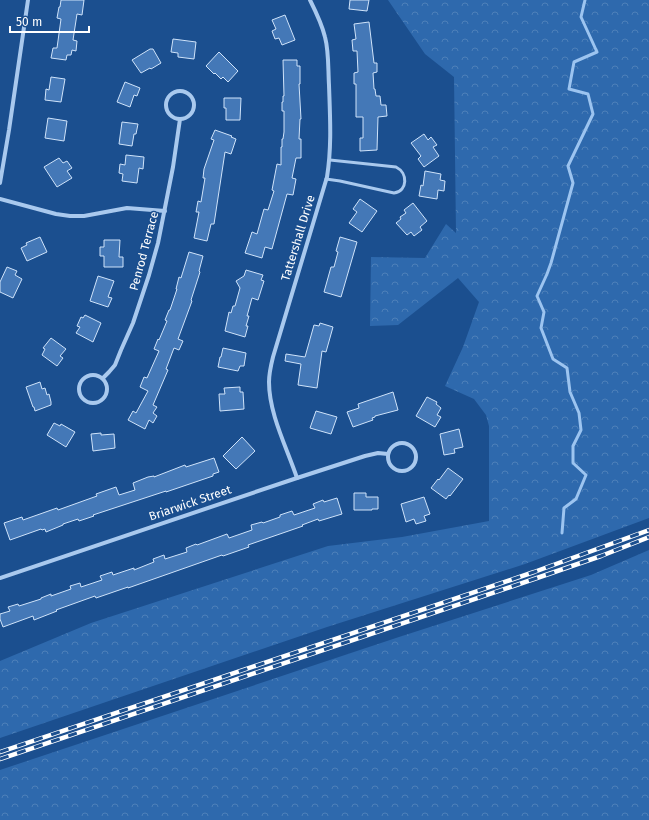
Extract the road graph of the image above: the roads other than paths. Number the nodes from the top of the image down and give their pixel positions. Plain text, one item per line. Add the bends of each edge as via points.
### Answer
1 (28, 0) edge
2 (310, 0) edge
3 (180, 119) junction
4 (330, 160) junction
5 (326, 179) junction
6 (0, 183) edge
7 (0, 199) edge
8 (165, 211) junction
9 (103, 378) junction
10 (388, 454) junction
11 (297, 478) junction
12 (0, 578) edge

1 - 6 street
2 - 4 street, Tattershall Drive via 318,16 327,47
3 - 3 street via 190,116 194,108 193,98 180,90 167,97 165,106 169,115
3 - 8 street, Penrod Terrace
4 - 5 street, Tattershall Drive
4 - 5 lane via 396,167 405,176 405,180 403,188 394,193
5 - 11 street, Tattershall Drive via 273,357 269,383 274,414
7 - 8 street via 70,216 127,208
8 - 9 street, Penrod Terrace via 156,254 133,323 115,364
9 - 9 street via 93,374 84,377 79,390 82,398 95,403 103,399 107,391
10 - 10 street via 389,463 399,472 413,467 416,460 412,446 403,443 393,446
10 - 11 street, Briarwick Street via 365,456
11 - 12 street, Briarwick Street

